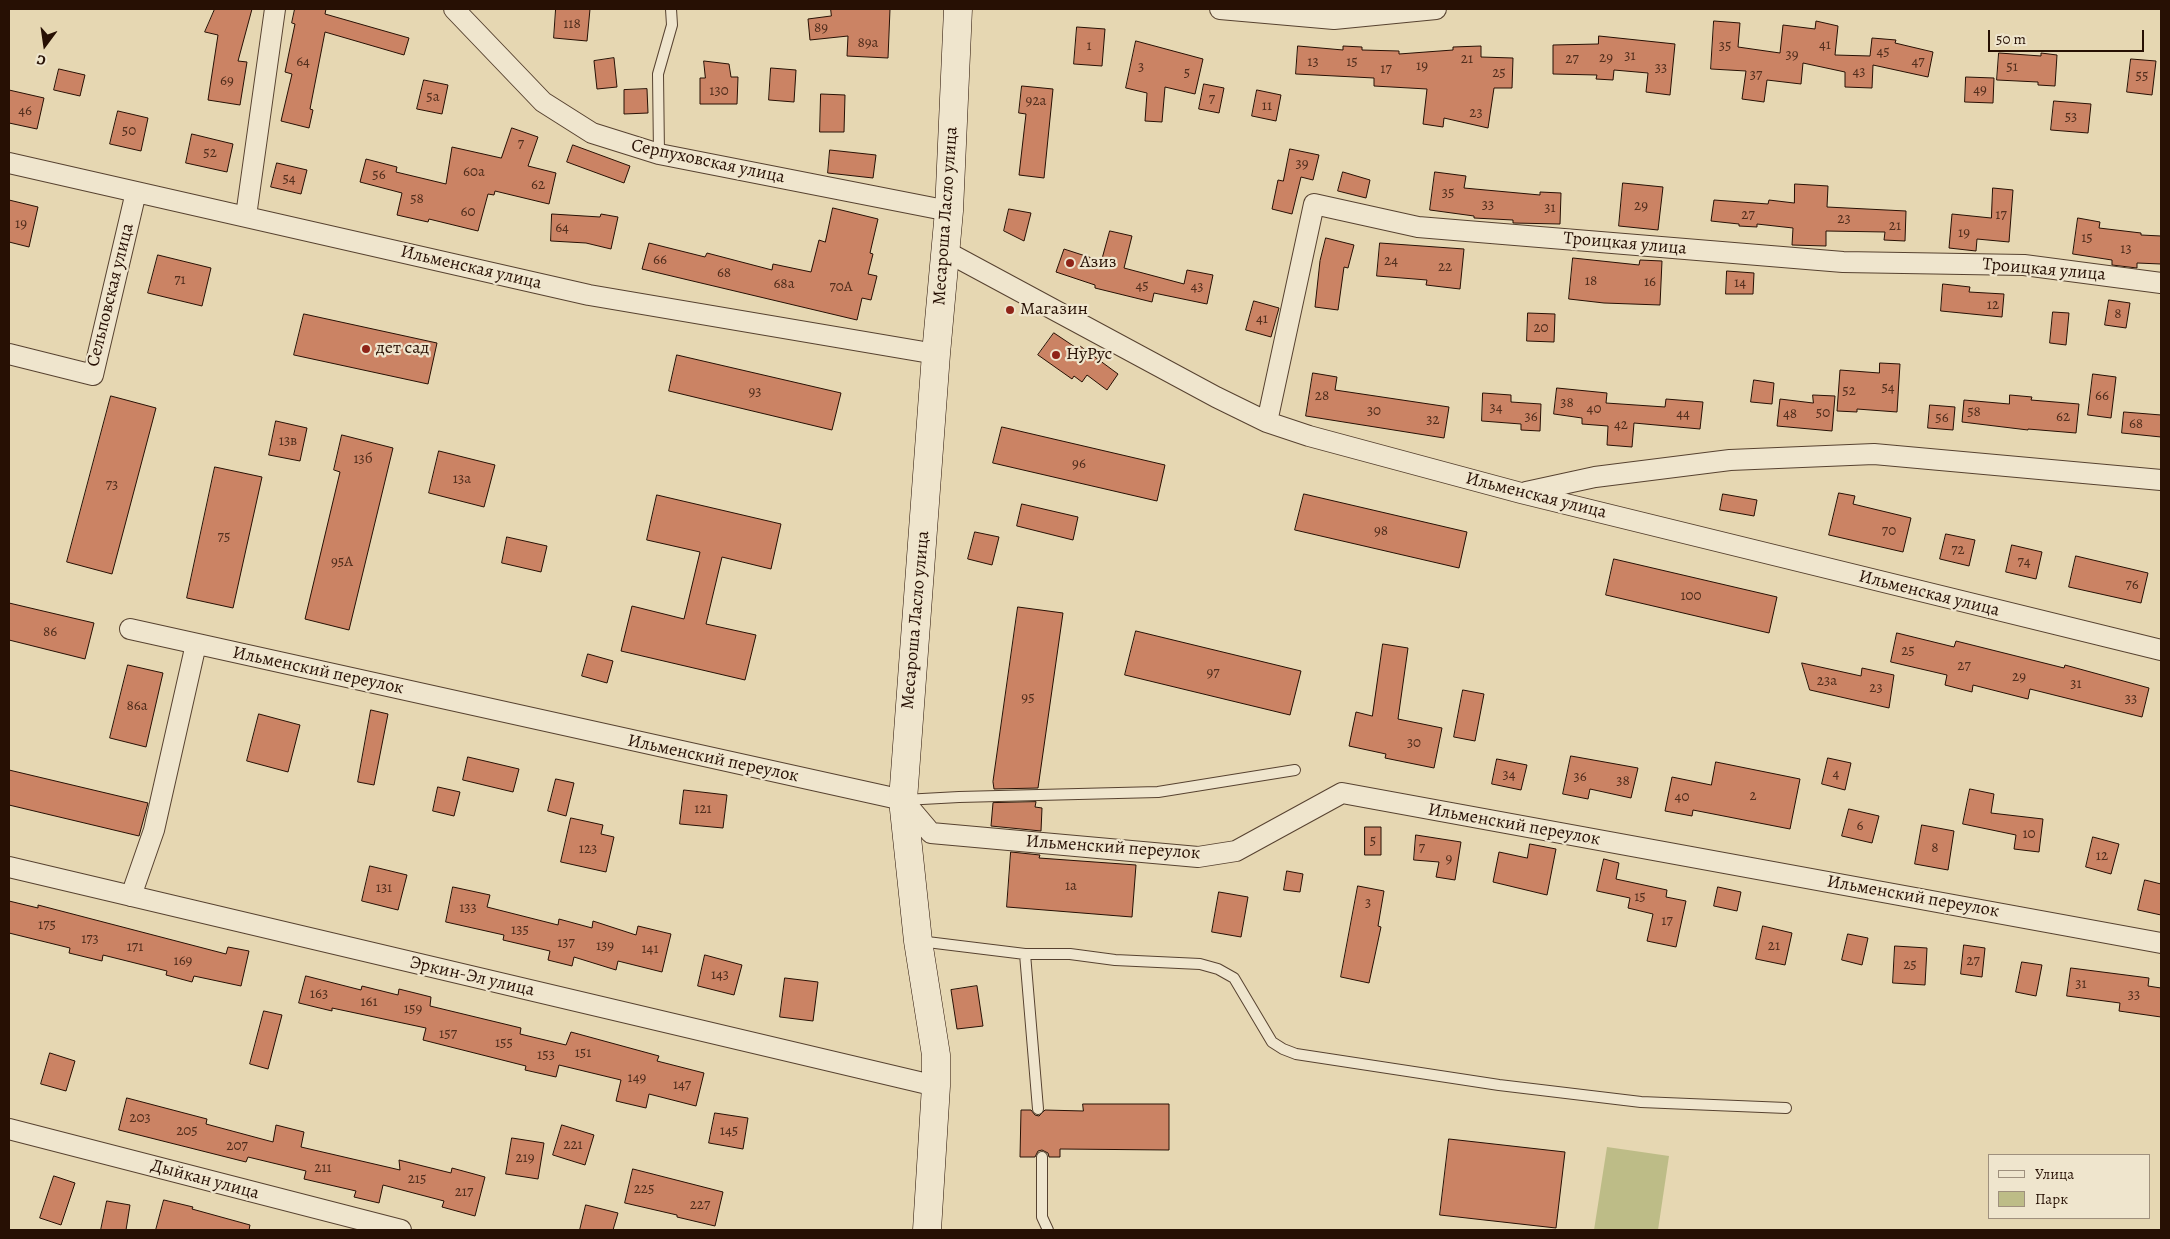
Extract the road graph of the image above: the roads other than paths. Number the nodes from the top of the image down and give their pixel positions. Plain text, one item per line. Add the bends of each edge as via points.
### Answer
1 (275, 9) edge
2 (454, 9) edge
3 (671, 9) edge
4 (958, 9) edge
5 (1220, 9) edge
6 (1436, 9) edge
7 (659, 154) junction
8 (9, 163) edge
9 (136, 192) junction
10 (949, 211) junction
11 (246, 216) junction
12 (945, 251) junction
13 (2161, 282) edge
14 (9, 354) edge
15 (936, 354) junction
16 (1267, 422) junction
17 (2161, 480) edge
18 (1522, 493) junction
19 (130, 629) dead end
20 (196, 644) junction
21 (2161, 650) edge
22 (1295, 770) dead end
23 (903, 800) junction
24 (9, 867) edge
25 (131, 896) junction
26 (918, 941) junction
27 (2161, 943) edge
28 (1025, 954) junction
29 (936, 1086) junction
30 (1786, 1108) dead end
31 (1038, 1110) dead end
32 (9, 1129) edge
33 (1042, 1157) dead end
34 (401, 1230) edge
35 (927, 1230) edge
36 (1048, 1230) edge

1 - 11 street
2 - 7 street, Серпуховская улица via 543,102 592,133
3 - 7 lane via 672,25 658,74
4 - 10 street, Месароша Ласло улица
5 - 6 street via 1334,19
7 - 10 street, Серпуховская улица
8 - 9 street, Ильменская улица
9 - 11 street, Ильменская улица
9 - 14 street, Сельповская улица via 93,375
10 - 12 street, Месароша Ласло улица
11 - 15 street, Ильменская улица via 589,295
12 - 15 street, Месароша Ласло улица
12 - 16 street, Ильменская улица
13 - 16 street, Троицкая улица via 2024,265 1844,262 1418,227 1314,204
15 - 23 street, Месароша Ласло улица
16 - 18 street, Ильменская улица
17 - 18 street via 1874,454 1730,460 1595,477
18 - 21 street, Ильменская улица
19 - 20 street, Ильменский переулок
20 - 23 street, Ильменский переулок
20 - 25 street via 154,830
22 - 23 lane via 1158,792
23 - 26 street, Месароша Ласло улица
23 - 27 street, Ильменский переулок via 930,833 1198,857 1236,851 1342,793
24 - 25 street, Эркин-Эл улица
25 - 29 street, Эркин-Эл улица
26 - 28 lane
26 - 29 street, Месароша Ласло улица via 936,1055
28 - 30 lane via 1070,954 1115,960 1200,964 1218,969 1234,978 1272,1042 1296,1054 1499,1085 1641,1102
28 - 31 lane
29 - 35 street, Месароша Ласло улица
32 - 34 street, Дыйкан улица
33 - 36 lane via 1042,1217

